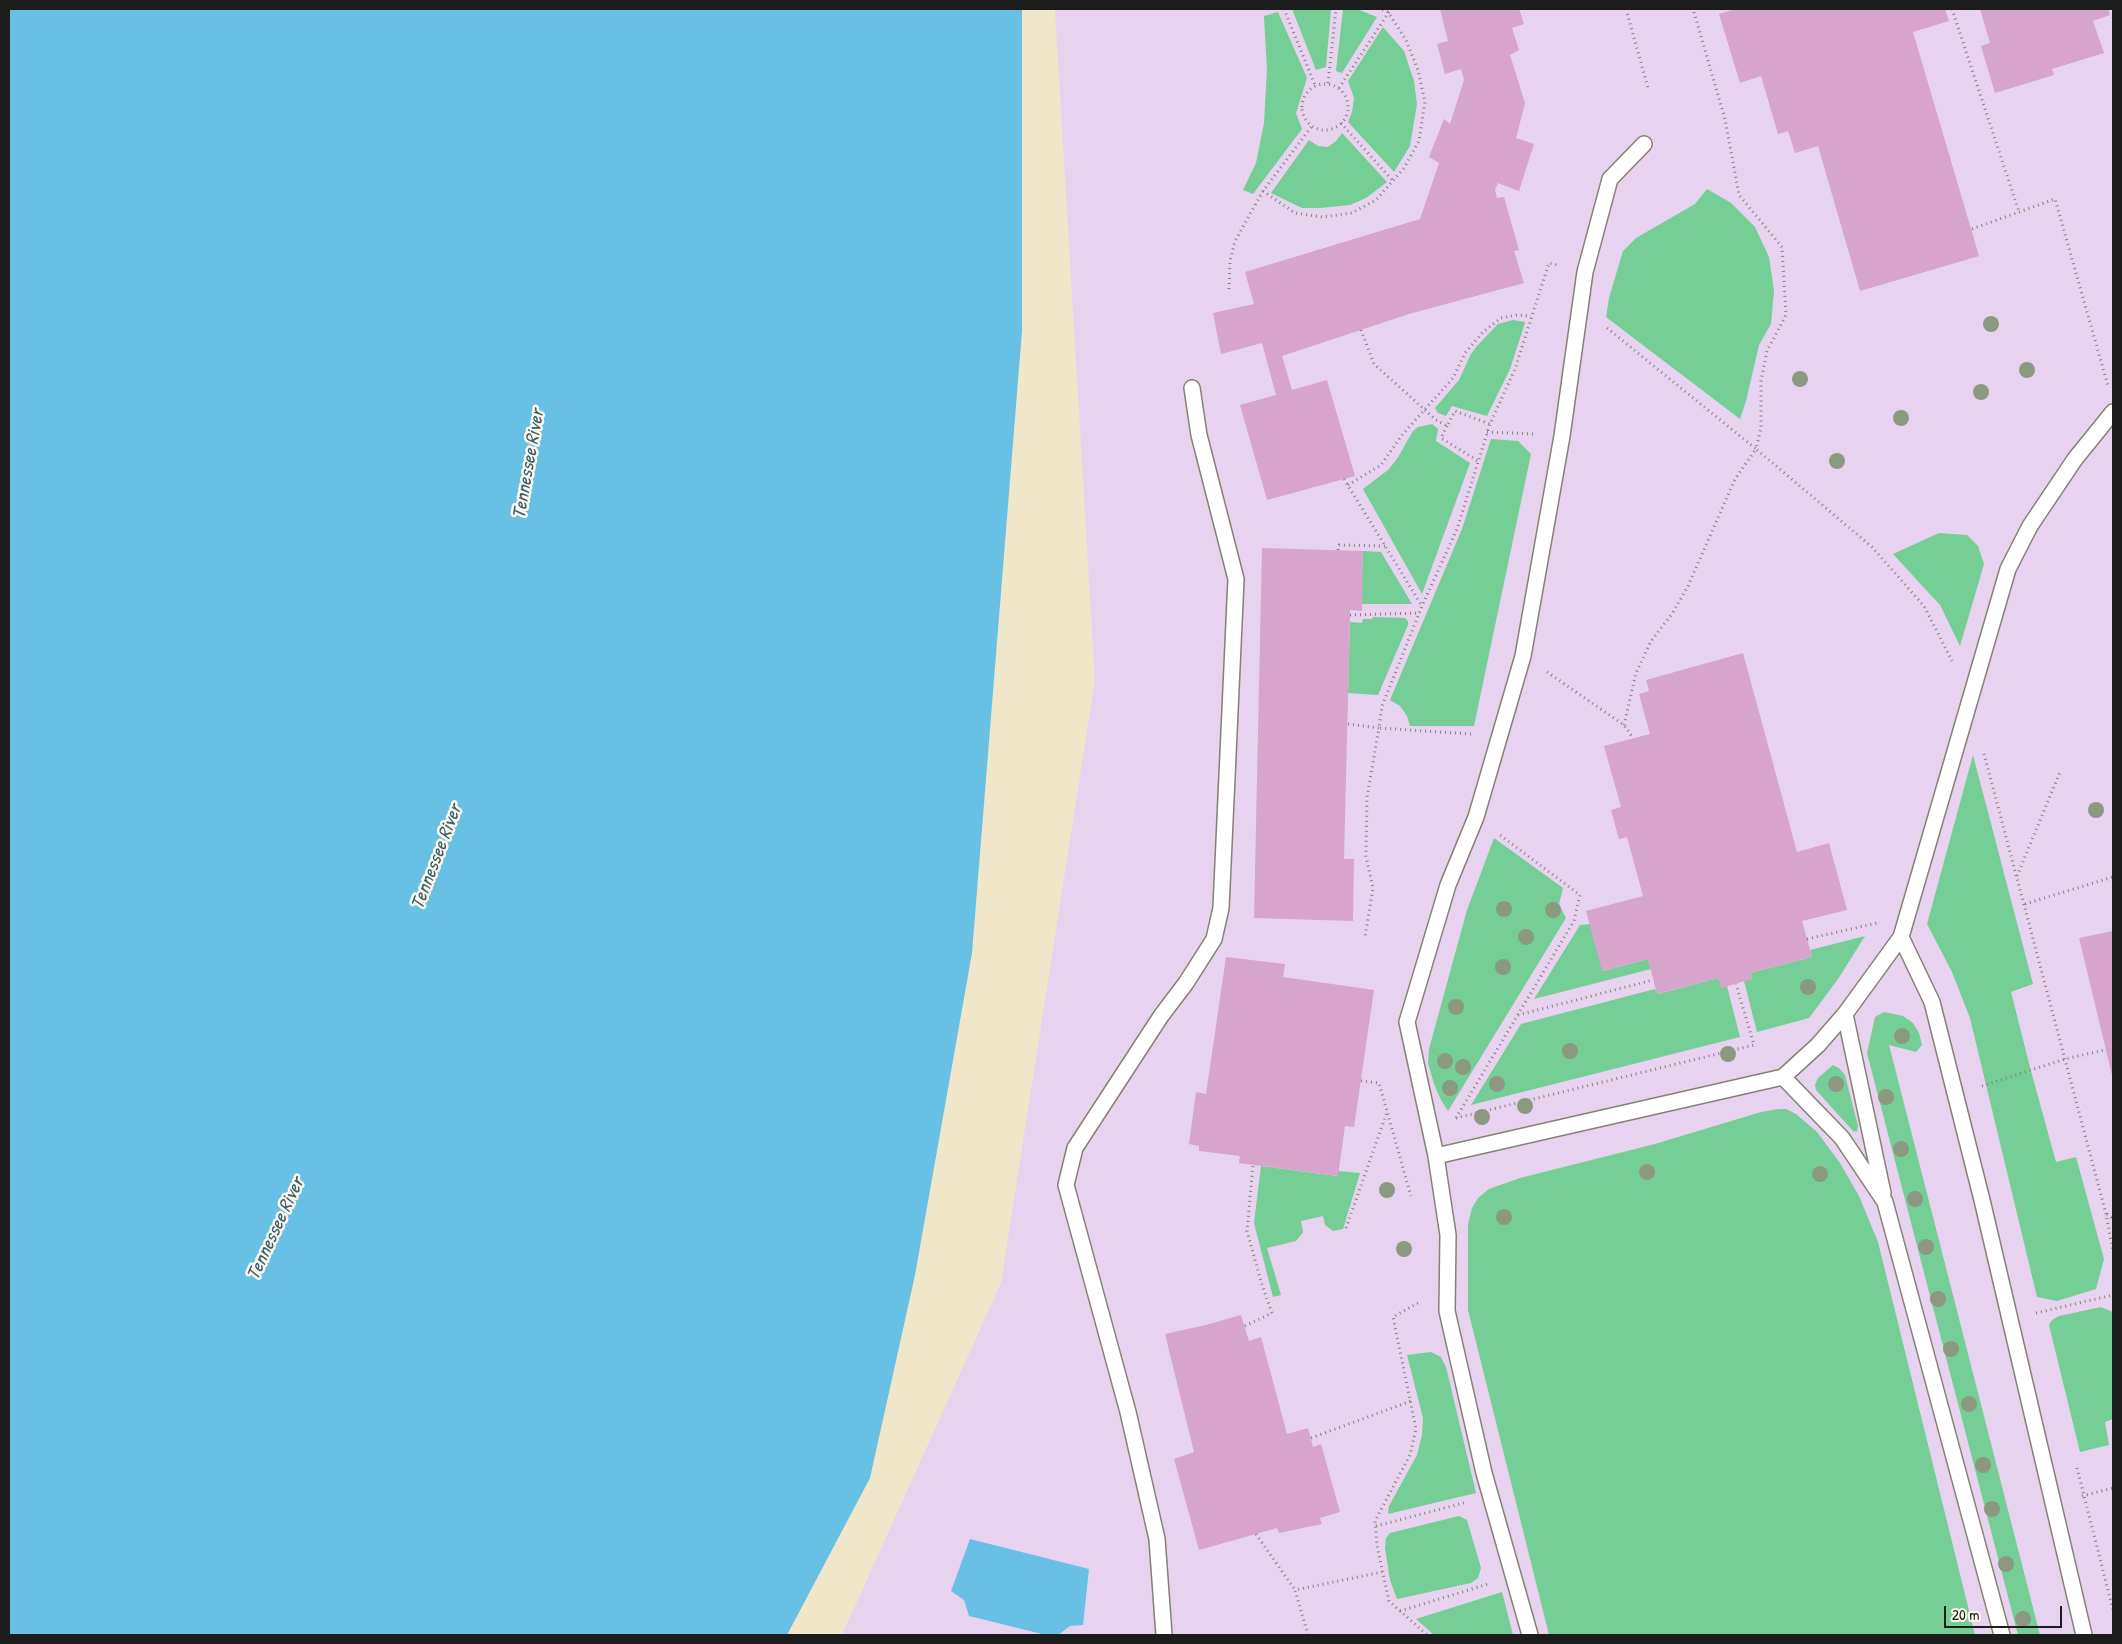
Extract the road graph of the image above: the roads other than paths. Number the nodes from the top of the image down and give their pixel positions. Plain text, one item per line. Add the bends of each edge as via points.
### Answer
1 (1644, 144) dead end
2 (1192, 388) dead end
3 (2113, 412) edge
4 (1901, 937) junction
5 (1844, 1014) junction
6 (1783, 1077) junction
7 (1436, 1156) junction
8 (1885, 1202) junction
9 (1164, 1635) edge
10 (1530, 1635) edge
11 (2002, 1635) edge
12 (2084, 1635) edge

1 - 7 lane via 1610,179 1585,272 1562,436 1523,656 1476,817 1448,885 1407,1022
2 - 9 lane via 1199,435 1236,578 1221,908 1214,939 1205,954 1075,1148 1066,1186 1128,1412 1157,1540
3 - 4 lane via 2075,459 2030,526 2008,569
4 - 5 lane
4 - 12 lane via 1932,1002 2011,1320
5 - 6 lane via 1818,1045
5 - 8 lane
6 - 7 lane
6 - 8 lane via 1842,1138
7 - 10 lane via 1448,1235 1447,1311 1484,1473
8 - 11 lane

